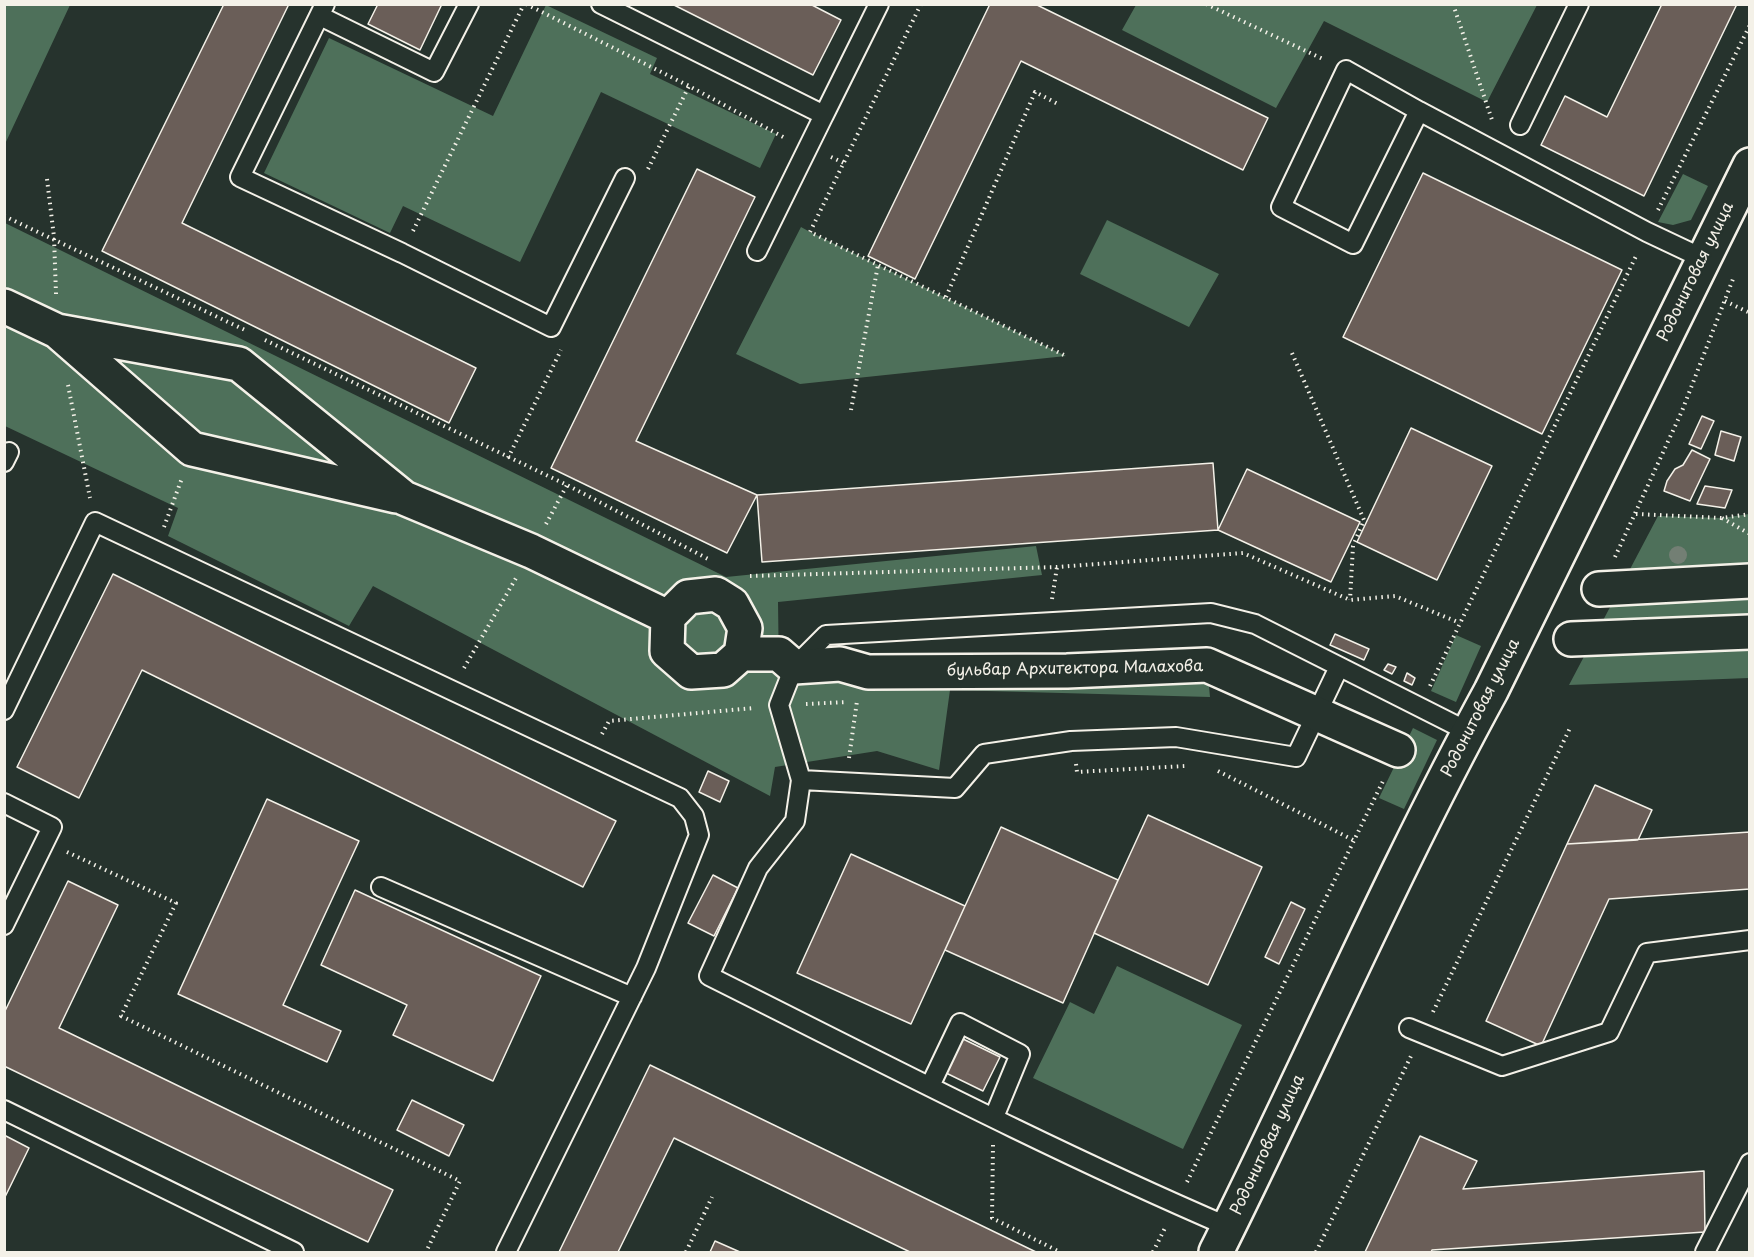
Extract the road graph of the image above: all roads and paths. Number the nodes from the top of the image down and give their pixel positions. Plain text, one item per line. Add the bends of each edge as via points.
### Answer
1 (469, 4) edge
2 (525, 4) edge
3 (601, 4) edge
4 (879, 4) edge
5 (921, 4) edge
6 (1206, 4) edge
7 (1453, 4) edge
8 (1579, 4) edge
9 (322, 10) edge
10 (1749, 25) edge
11 (1346, 70) junction
12 (688, 86) junction
13 (1058, 104) dead end
14 (1419, 111) junction
15 (824, 115) junction
16 (1520, 125) dead end
17 (809, 147) junction
18 (1503, 154) junction
19 (844, 163) junction
20 (1749, 165) edge
21 (648, 171) dead end
22 (625, 177) dead end
23 (4, 216) edge
24 (1647, 232) junction
25 (757, 251) dead end
26 (402, 253) junction
27 (1702, 258) junction
28 (878, 265) junction
29 (946, 297) junction
30 (4, 306) edge
31 (1749, 313) edge
32 (57, 331) junction
33 (551, 344) dead end
34 (1292, 353) dead end
35 (1066, 356) dead end
36 (850, 410) dead end
37 (192, 449) junction
38 (508, 458) junction
39 (567, 485) junction
40 (404, 498) junction
41 (1636, 514) junction
42 (1749, 514) edge
43 (1722, 518) junction
44 (1749, 534) edge
45 (531, 551) junction
46 (155, 552) junction
47 (720, 565) dead end
48 (740, 576) dead end
49 (1749, 581) edge
50 (1599, 589) joint
51 (1350, 600) junction
52 (668, 617) junction
53 (1460, 623) junction
54 (1749, 632) edge
55 (1571, 639) dead end
56 (741, 654) junction
57 (794, 667) junction
58 (1339, 667) junction
59 (862, 687) junction
60 (451, 691) junction
61 (779, 705) junction
62 (1420, 707) junction
63 (4, 710) edge
64 (1317, 714) junction
65 (1571, 726) dead end
66 (1469, 732) junction
67 (1398, 750) joint
68 (590, 757) junction
69 (801, 780) junction
70 (846, 781) junction
71 (4, 803) edge
72 (45, 841) junction
73 (381, 887) dead end
74 (4, 925) edge
75 (1749, 940) edge
76 (632, 997) junction
77 (1415, 1031) junction
78 (930, 1086) junction
79 (4, 1110) edge
80 (994, 1117) junction
81 (1749, 1163) edge
82 (712, 1197) dead end
83 (1176, 1204) junction
84 (1222, 1240) edge
85 (294, 1252) edge
86 (426, 1252) edge
87 (506, 1252) edge
88 (686, 1252) edge
89 (1060, 1252) edge
90 (1153, 1252) edge
91 (1316, 1252) edge
92 (1705, 1252) edge

1 - 9 lane via 434,72
2 - 12 path
2 - 26 path
3 - 15 lane
4 - 15 lane
5 - 19 path
6 - 11 path
7 - 18 path
8 - 16 lane
9 - 26 lane via 240,177
10 - 24 path
11 - 14 lane
11 - 14 lane via 1281,207 1353,244
12 - 17 path via 776,135
12 - 21 path
13 - 29 path via 1035,92
14 - 18 lane
15 - 17 lane
17 - 19 path
17 - 25 lane
18 - 24 lane
19 - 28 path via 810,232
20 - 27 street, Родонитовая улица
22 - 26 lane via 551,327
23 - 38 path
24 - 27 lane
24 - 53 path
27 - 66 street, Родонитовая улица
28 - 29 path
28 - 36 path
29 - 35 path
30 - 32 street
31 - 41 path via 1725,301
32 - 37 street
32 - 40 street via 239,364
33 - 38 path via 561,350
34 - 51 path via 1364,520 1353,546
37 - 40 street
37 - 46 path
38 - 39 path
39 - 45 path
39 - 47 path
40 - 45 street
41 - 43 path
41 - 50 path
42 - 43 path
43 - 44 path
45 - 52 street
45 - 60 path
46 - 60 lane
46 - 63 lane via 95,522
48 - 51 path via 1057,567 1243,554
49 - 50 street
51 - 53 path via 1395,596
52 - 56 street via 667,651 691,672 723,670
52 - 56 street via 688,597 716,594 732,604 745,628
53 - 62 path
54 - 55 street
56 - 57 street via 779,654
57 - 58 lane via 826,635 1211,613 1255,624
57 - 59 street, бульвар Архитектора Малахова via 840,664
57 - 61 lane
58 - 62 lane
58 - 64 lane
59 - 61 path
59 - 64 street, бульвар Архитектора Малахова via 1207,665
59 - 70 path
60 - 68 lane
61 - 68 path via 609,721
61 - 69 lane
62 - 66 lane
64 - 67 street, бульвар Архитектора Малахова
64 - 70 lane via 1296,757 1176,737 1071,741 984,754 955,788
65 - 77 path
66 - 84 street, Родонитовая улица
67 - 83 path
68 - 76 lane via 680,798 693,816 699,835
69 - 70 lane
69 - 78 lane via 795,820 758,868 709,976
71 - 72 lane via 52,827
72 - 74 lane
72 - 86 path via 176,903 121,1016 460,1181
73 - 76 lane
75 - 77 lane via 1647,953 1609,1032 1502,1066
76 - 87 lane
77 - 91 path
78 - 80 lane
78 - 80 lane via 960,1023 1020,1054
79 - 85 lane
80 - 83 lane
80 - 89 path via 992,1218
81 - 92 lane
82 - 88 path
83 - 84 lane
83 - 90 path

